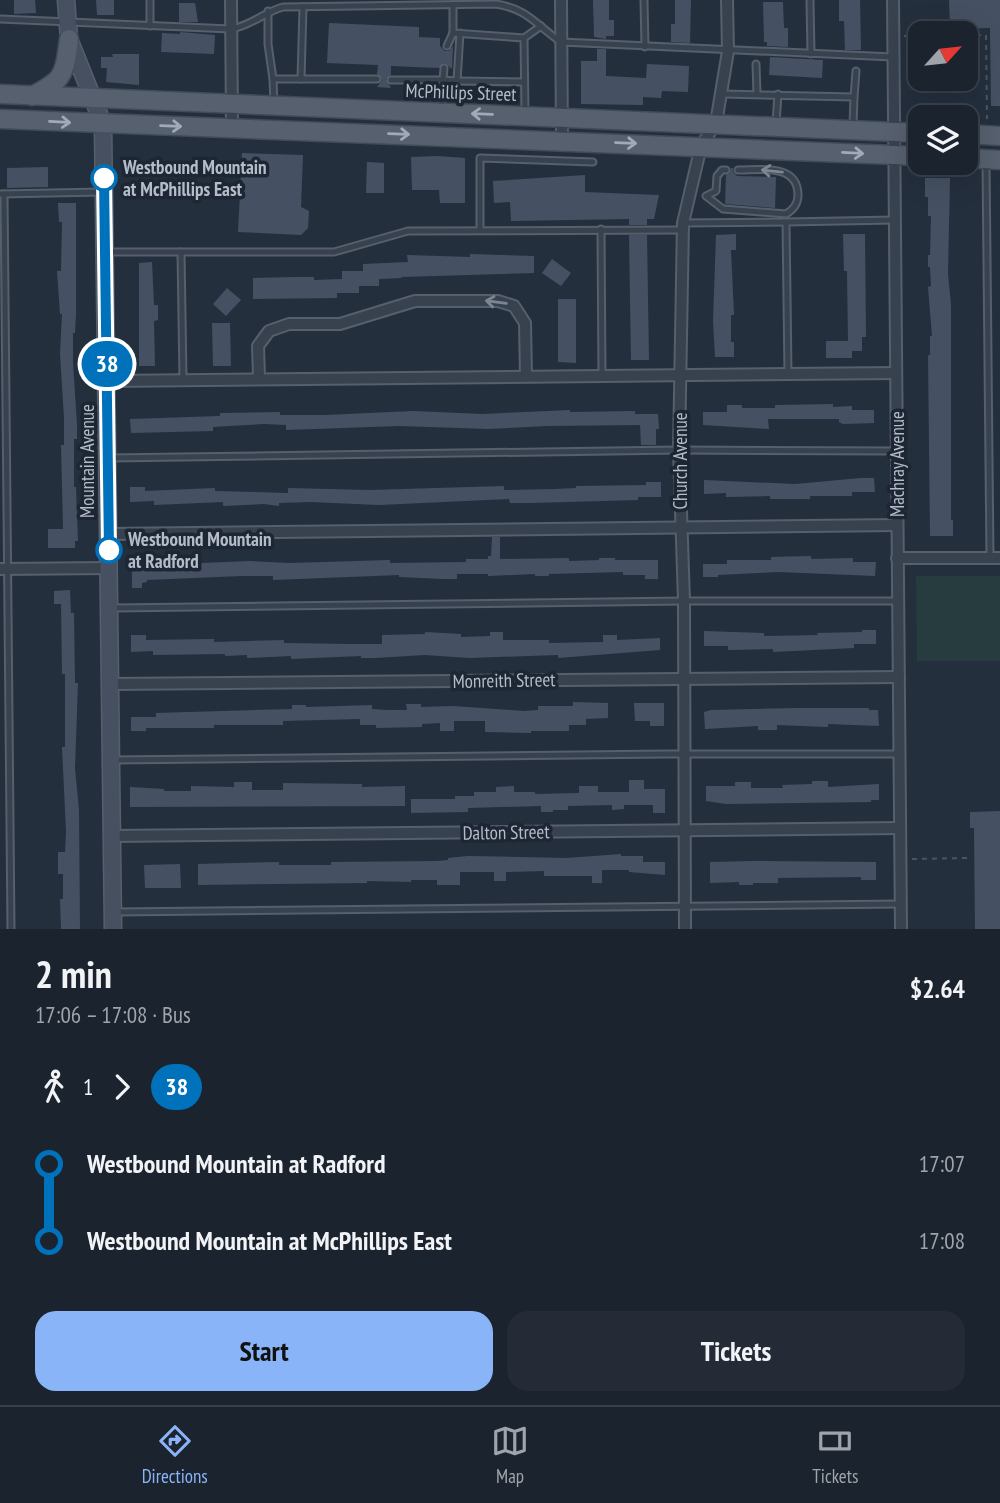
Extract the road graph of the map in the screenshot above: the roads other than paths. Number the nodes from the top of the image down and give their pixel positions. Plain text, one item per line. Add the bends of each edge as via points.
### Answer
1 (66, 0) edge
2 (150, 0) edge
3 (231, 0) edge
4 (561, 0) edge
5 (644, 0) edge
6 (727, 0) edge
7 (810, 0) edge
8 (892, 0) edge
9 (453, 5) junction
10 (303, 7) junction
11 (268, 11) junction
12 (0, 19) edge
13 (150, 26) junction
14 (541, 26) junction
15 (231, 29) junction
16 (67, 30) junction
17 (457, 33) junction
18 (524, 38) junction
19 (561, 42) junction
20 (447, 46) dead end
21 (645, 47) junction
22 (728, 51) junction
23 (811, 54) junction
24 (893, 57) junction
25 (756, 64) dead end
26 (444, 68) dead end
27 (856, 71) dead end
28 (273, 79) junction
29 (301, 79) junction
30 (377, 79) dead end
31 (391, 80) dead end
32 (443, 80) junction
33 (457, 81) junction
34 (524, 82) junction
35 (0, 94) edge
36 (721, 94) junction
37 (757, 94) junction
38 (778, 94) junction
39 (31, 96) junction
40 (854, 97) junction
41 (93, 98) junction
42 (232, 104) junction
43 (274, 106) junction
44 (441, 112) junction
45 (525, 115) junction
46 (561, 117) junction
47 (0, 119) edge
48 (716, 123) junction
49 (103, 124) junction
50 (776, 126) junction
51 (232, 127) junction
52 (853, 130) junction
53 (893, 131) junction
54 (908, 132) edge
55 (562, 141) junction
56 (701, 146) junction
57 (511, 149) junction
58 (893, 154) junction
59 (908, 155) edge
60 (993, 160) edge
61 (593, 162) dead end
62 (726, 170) dead end
63 (738, 170) dead end
64 (104, 192) junction
65 (2, 194) edge
66 (895, 220) junction
67 (786, 222) junction
68 (683, 226) junction
69 (601, 229) junction
70 (480, 230) junction
71 (105, 252) junction
72 (181, 252) junction
73 (896, 373) junction
74 (788, 374) junction
75 (680, 375) junction
76 (526, 376) junction
77 (602, 376) junction
78 (259, 377) junction
79 (183, 379) junction
80 (108, 381) junction
81 (679, 450) junction
82 (897, 451) junction
83 (108, 458) junction
84 (897, 525) junction
85 (681, 527) junction
86 (109, 534) junction
87 (897, 558) junction
88 (995, 558) edge
89 (109, 568) junction
90 (3, 569) edge
91 (684, 601) junction
92 (898, 601) junction
93 (109, 608) junction
94 (899, 677) junction
95 (683, 678) junction
96 (110, 684) junction
97 (683, 754) junction
98 (900, 754) junction
99 (110, 760) junction
100 (900, 828) junction
101 (684, 830) junction
102 (111, 836) junction
103 (685, 904) junction
104 (901, 904) junction
105 (113, 912) junction
106 (10, 929) edge
107 (113, 929) edge
108 (685, 929) edge
109 (901, 929) edge

1 - 16 main road, Mountain Avenue
2 - 13 lane
3 - 15 street
4 - 19 street
5 - 21 lane
6 - 22 street, Church Avenue
7 - 23 lane
8 - 24 street, Machray Avenue
9 - 10 lane
9 - 14 lane via 513,6
9 - 17 lane
10 - 11 lane
10 - 29 lane
11 - 15 lane via 246,27
11 - 28 lane
12 - 16 lane
13 - 15 lane
13 - 16 lane
14 - 18 lane
14 - 19 lane
15 - 42 street
16 - 39 main road via 65,67 56,83
16 - 41 main road, Mountain Avenue
17 - 18 lane
17 - 20 lane
17 - 33 lane
18 - 34 lane
19 - 21 lane
19 - 46 street
21 - 22 lane
22 - 23 lane
22 - 36 street, Church Avenue
23 - 24 lane
24 - 53 street, Machray Avenue
25 - 37 lane
26 - 32 lane
27 - 40 lane
28 - 29 lane
28 - 43 lane
29 - 30 lane
31 - 32 lane
32 - 33 lane
32 - 44 lane
33 - 34 lane
34 - 45 lane
35 - 39 main road, McPhillips Street
36 - 37 lane
36 - 48 street, Church Avenue
37 - 38 lane
38 - 40 lane
38 - 50 lane
39 - 41 main road, McPhillips Street
40 - 52 lane
41 - 42 main road, McPhillips Street
41 - 49 main road, Mountain Avenue
42 - 43 main road, McPhillips Street
42 - 51 street
43 - 44 main road, McPhillips Street
45 -> 44 main road, McPhillips Street
45 - 46 main road, McPhillips Street
46 - 48 main road, McPhillips Street
46 - 55 street
47 -> 49 main road
48 - 50 main road, McPhillips Street
48 - 56 street, Church Avenue
49 -> 51 main road
49 - 64 main road, Mountain Avenue
50 - 52 main road, McPhillips Street
51 -> 57 main road
52 - 53 main road, McPhillips Street
53 - 54 main road, McPhillips Street
53 - 58 street, Machray Avenue
55 -> 56 main road
55 - 57 main road
56 -> 58 main road
56 - 68 street, Church Avenue
57 - 61 lane
57 - 70 lane via 480,158
58 - 59 main road
58 - 66 street, Machray Avenue
60 - 88 lane
62 -> 63 lane via 717,176 716,191 706,197 723,209 786,214 797,202 798,193 789,175 778,170
64 - 65 lane
64 - 71 main road, Mountain Avenue
65 - 90 lane
66 - 67 lane
66 - 73 street, Machray Avenue
67 - 68 lane
67 - 74 lane
68 - 69 lane
68 - 75 street, Church Avenue
69 - 70 lane
69 - 77 lane
70 - 72 lane via 408,231 334,252
71 - 72 lane
71 - 80 main road, Mountain Avenue
72 - 79 lane
73 - 74 street
73 - 82 street, Machray Avenue
74 - 75 street
75 - 77 street
75 - 81 street, Church Avenue
76 - 77 street
76 - 78 street
76 -> 78 street via 525,323 514,306 498,301 415,301 340,324 289,324 269,331 258,346
78 - 79 street
79 - 80 street
80 - 83 main road, Mountain Avenue
81 - 82 lane
81 - 83 lane
81 - 85 street, Church Avenue
82 - 84 street, Machray Avenue
83 - 86 main road, Mountain Avenue
84 - 85 street
84 - 87 street, Machray Avenue
85 - 86 street
85 - 91 street, Church Avenue
86 - 89 main road, Mountain Avenue
87 - 88 street
87 - 92 street, Machray Avenue
89 - 90 street
89 - 93 main road, Mountain Avenue
90 - 106 lane
91 - 92 lane
91 - 93 lane
91 - 95 street, Church Avenue
92 - 94 street, Machray Avenue
93 - 96 main road, Mountain Avenue
94 - 95 street, Monreith Street
94 - 98 street, Machray Avenue
95 - 96 street, Monreith Street
95 - 97 street, Church Avenue
96 - 99 main road, Mountain Avenue
97 - 98 lane
97 - 99 lane
97 - 101 street, Church Avenue
98 - 100 street, Machray Avenue
99 - 102 main road, Mountain Avenue
100 - 101 street, Dalton Street
100 - 104 street, Machray Avenue
101 - 102 street, Dalton Street
101 - 103 street, Church Avenue
102 - 105 main road, Mountain Avenue
103 - 104 lane
103 - 105 lane
103 - 108 street, Church Avenue
104 - 109 street, Machray Avenue
105 - 107 main road, Mountain Avenue

